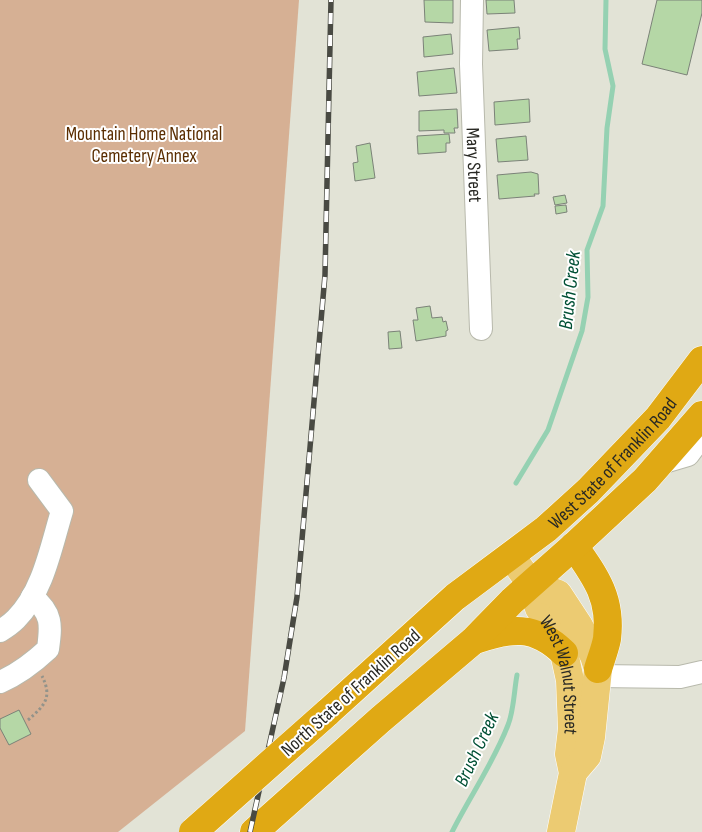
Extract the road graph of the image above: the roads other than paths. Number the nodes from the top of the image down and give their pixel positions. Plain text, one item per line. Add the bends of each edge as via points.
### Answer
1 (472, 0) edge
2 (481, 329) dead end
3 (702, 360) edge
4 (702, 415) edge
5 (702, 436) edge
6 (661, 463) junction
7 (39, 480) dead end
8 (574, 546) junction
9 (511, 556) junction
10 (531, 584) junction
11 (32, 597) junction
12 (0, 631) edge
13 (473, 641) junction
14 (564, 653) junction
15 (597, 672) junction
16 (702, 672) edge
17 (0, 682) edge
18 (573, 773) junction
19 (193, 832) edge
20 (254, 832) edge
21 (561, 832) edge

1 - 2 street, Mary Street via 471,64
3 - 9 highway, West State of Franklin Road via 639,439 546,529
4 - 6 highway, West State of Franklin Road
5 - 6 street via 688,455
6 - 8 highway, West State of Franklin Road
7 - 11 street via 62,511
8 - 10 highway, West State of Franklin Road
8 - 15 highway via 603,592 606,606 607,640
9 - 10 main road, West Walnut Street
9 - 19 highway, North State of Franklin Road, bridge via 455,597
10 - 13 highway
10 - 14 main road, West Walnut Street via 539,608
10 - 15 main road, West Walnut Street via 558,594 594,656
11 - 12 street via 16,620
11 - 17 street via 43,606 52,626 48,649 34,662
13 - 14 highway via 498,632 524,631 553,642
13 - 20 highway
14 - 18 main road, West Walnut Street via 570,680
15 - 16 street via 680,677
15 - 18 main road, West Walnut Street via 587,756
18 - 21 main road, West Walnut Street

